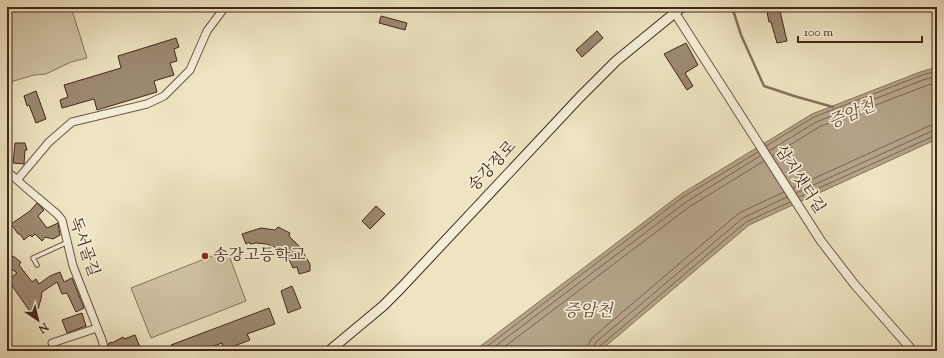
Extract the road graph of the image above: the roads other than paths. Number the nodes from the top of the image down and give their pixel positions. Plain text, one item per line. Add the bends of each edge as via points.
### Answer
1 (225, 7) edge
2 (682, 7) edge
3 (675, 13) junction
4 (7, 171) edge
5 (17, 180) junction
6 (68, 242) junction
7 (37, 266) dead end
8 (98, 328) junction
9 (52, 343) dead end
10 (105, 351) edge
11 (329, 351) edge
12 (913, 351) edge

1 - 5 street via 207,31 190,70 164,96 147,104 72,122 49,142
2 - 3 main road, 송강정로
3 - 11 main road, 송강정로 via 616,61 401,288
3 - 12 street, 삼지샛터길 via 821,241 855,285
4 - 5 street, 독서골길
5 - 6 street, 독서골길 via 62,220
6 - 7 lane via 33,258
6 - 8 street, 독서골길 via 73,266
8 - 9 street
8 - 10 street, 독서골길

